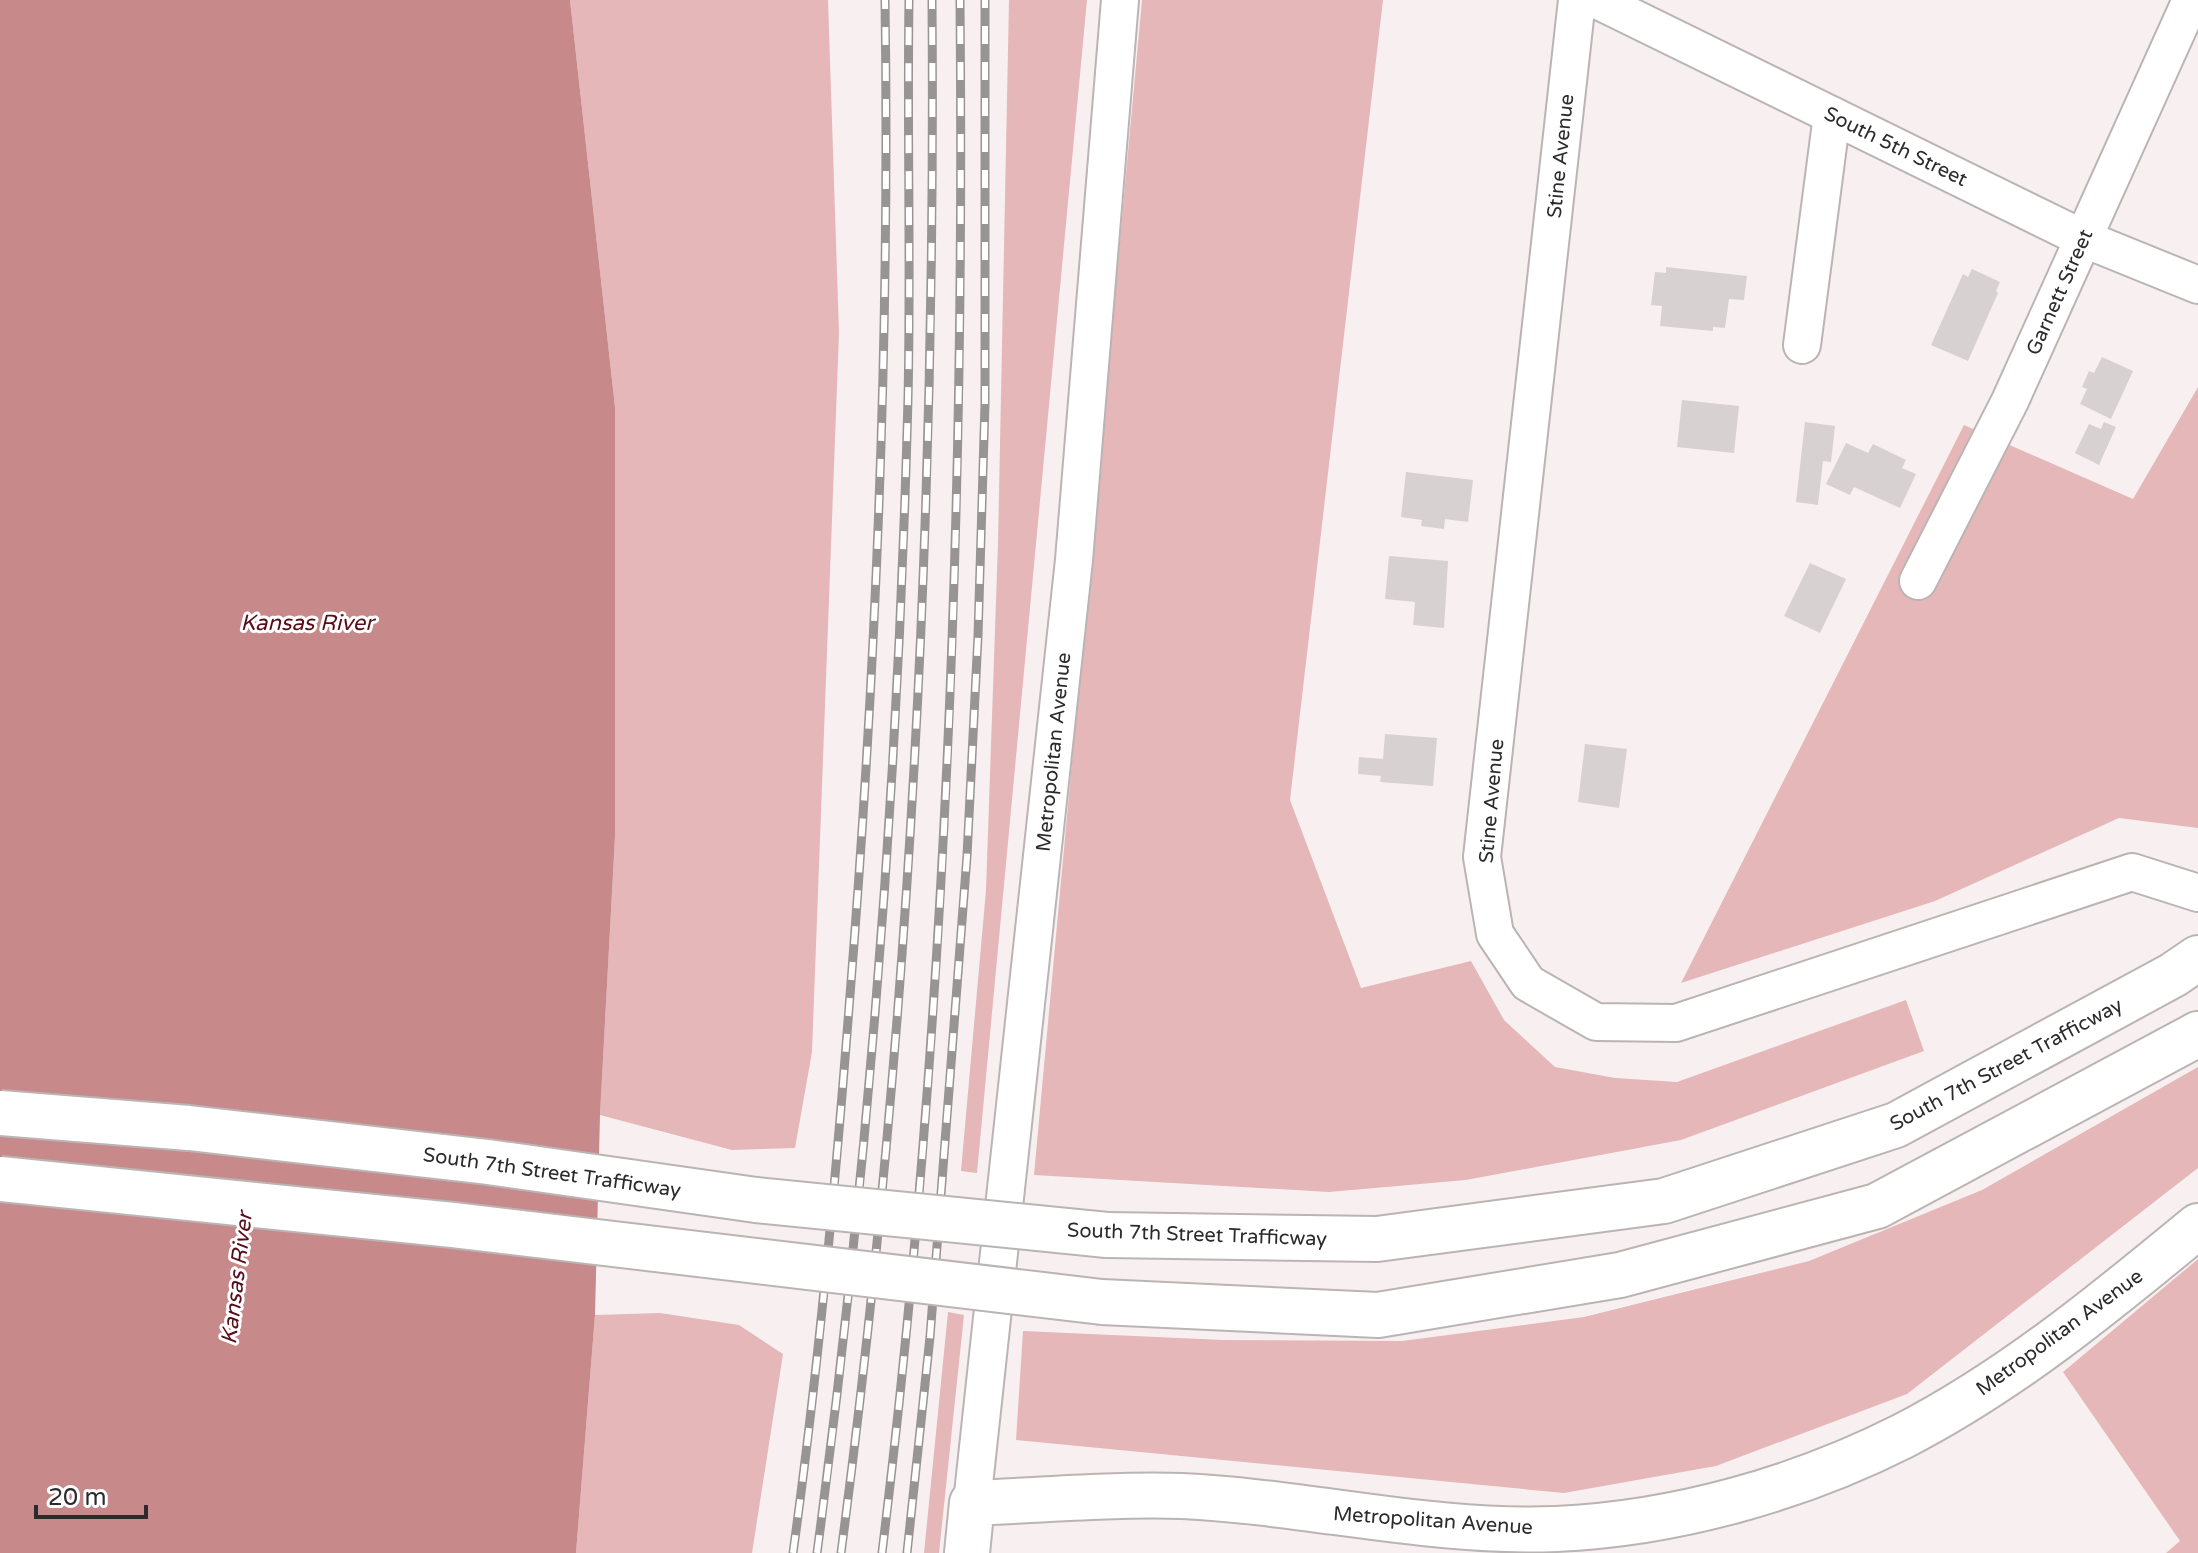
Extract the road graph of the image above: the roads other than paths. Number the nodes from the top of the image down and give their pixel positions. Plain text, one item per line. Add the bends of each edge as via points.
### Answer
1 (1120, 0) edge
2 (1577, 0) edge
3 (1597, 0) edge
4 (2191, 0) edge
5 (1832, 115) junction
6 (2082, 238) junction
7 (2198, 285) edge
8 (1802, 345) dead end
9 (1918, 581) dead end
10 (2198, 893) edge
11 (2198, 958) edge
12 (2198, 1034) edge
13 (0, 1113) edge
14 (0, 1179) edge
15 (2198, 1226) edge
16 (972, 1503) junction
17 (1480, 1540) edge
18 (967, 1553) edge

1 - 16 street, Metropolitan Avenue via 1074,560
2 - 10 street, Stine Avenue via 1482,857 1495,934 1528,983 1596,1022 1676,1023 2132,872
3 - 5 street, South 5th Street
4 - 6 street, Garnett Street
5 - 6 street, South 5th Street
5 - 8 street
6 - 7 street, South 5th Street
6 - 9 street, Garnett Street via 2010,401
11 - 13 main road, South 7th Street Trafficway, bridge via 1896,1125 1664,1201 1377,1239 1107,1235 756,1200 189,1128
12 - 14 main road, bridge via 1877,1206 1620,1275 1378,1315 1102,1302 453,1225
15 - 17 main road, Metropolitan Avenue via 2016,1366 1904,1435 1846,1462 1764,1491 1684,1511
16 - 17 main road, Metropolitan Avenue via 1183,1496
16 - 18 main road, Metropolitan Avenue

